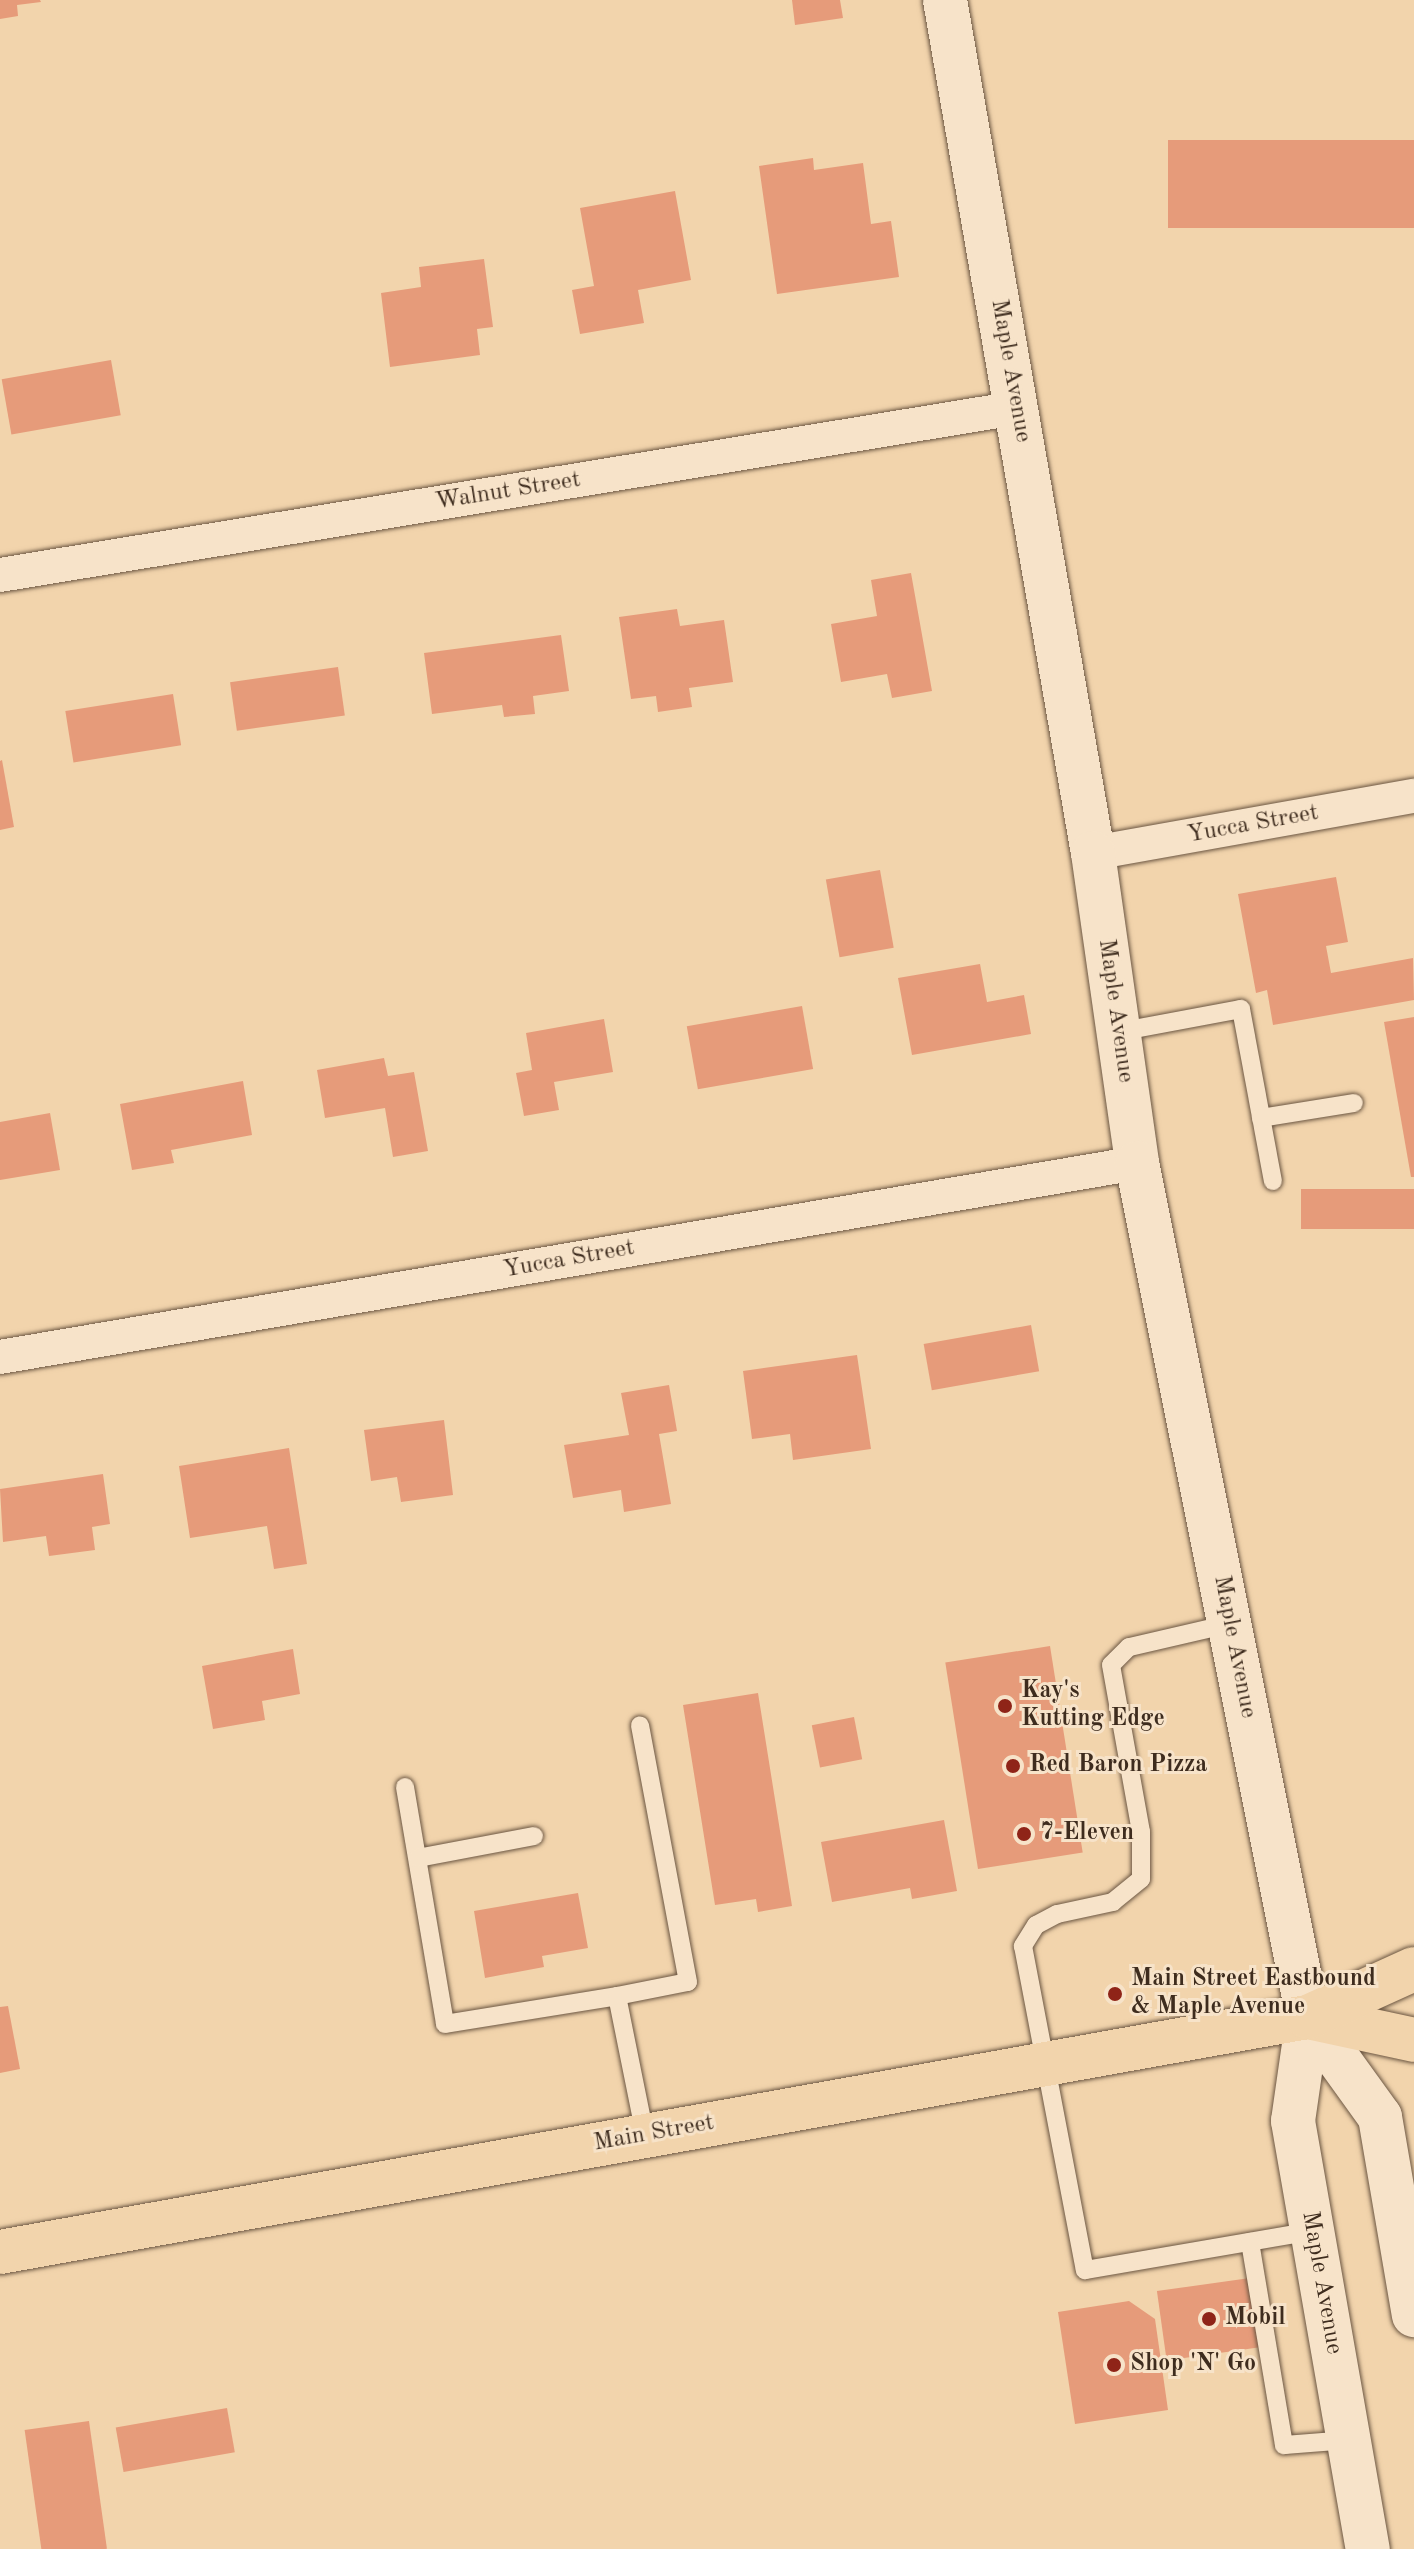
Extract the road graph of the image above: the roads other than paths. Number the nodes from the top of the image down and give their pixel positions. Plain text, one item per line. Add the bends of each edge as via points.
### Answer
1 (945, 0) edge
2 (1017, 408) junction
3 (0, 575) edge
4 (1414, 796) edge
5 (1093, 853) junction
6 (1118, 1032) junction
7 (1354, 1103) dead end
8 (1261, 1118) junction
9 (1137, 1163) junction
10 (1273, 1181) dead end
11 (0, 1357) edge
12 (1229, 1624) junction
13 (640, 1725) dead end
14 (405, 1787) dead end
15 (534, 1836) dead end
16 (418, 1858) junction
17 (1414, 1969) edge
18 (617, 1996) junction
19 (1308, 2017) junction
20 (1414, 2040) edge
21 (1049, 2063) junction
22 (645, 2135) junction
23 (1312, 2231) junction
24 (1250, 2242) junction
25 (0, 2252) edge
26 (1414, 2315) edge
27 (1349, 2440) junction
28 (1368, 2549) edge

1 - 2 street, Maple Avenue
2 - 3 street, Walnut Street
2 - 5 street, Maple Avenue
4 - 5 street, Yucca Street
5 - 6 street, Maple Avenue
6 - 8 lane via 1241,1009
6 - 9 street, Maple Avenue
7 - 8 lane
8 - 10 lane
9 - 11 street, Yucca Street
9 - 12 street, Maple Avenue
12 - 19 street, Maple Avenue
12 - 21 lane via 1129,1647 1111,1665 1144,1859 1141,1879 1113,1902 1057,1914 1036,1925 1023,1946
13 - 18 lane via 688,1982
14 - 16 lane
15 - 16 lane
16 - 18 lane via 445,2024
17 - 19 main road, Main Street
18 - 22 lane
19 - 20 main road, Main Street
19 - 21 main road, Main Street
19 - 23 street, Maple Avenue via 1293,2121
19 - 26 street, Maple Avenue via 1380,2117
21 - 22 main road, Main Street
21 - 24 lane via 1085,2270
22 - 25 main road, Main Street
23 - 24 lane
23 - 27 street, Maple Avenue
24 - 27 lane via 1284,2445
27 - 28 street, Maple Avenue

